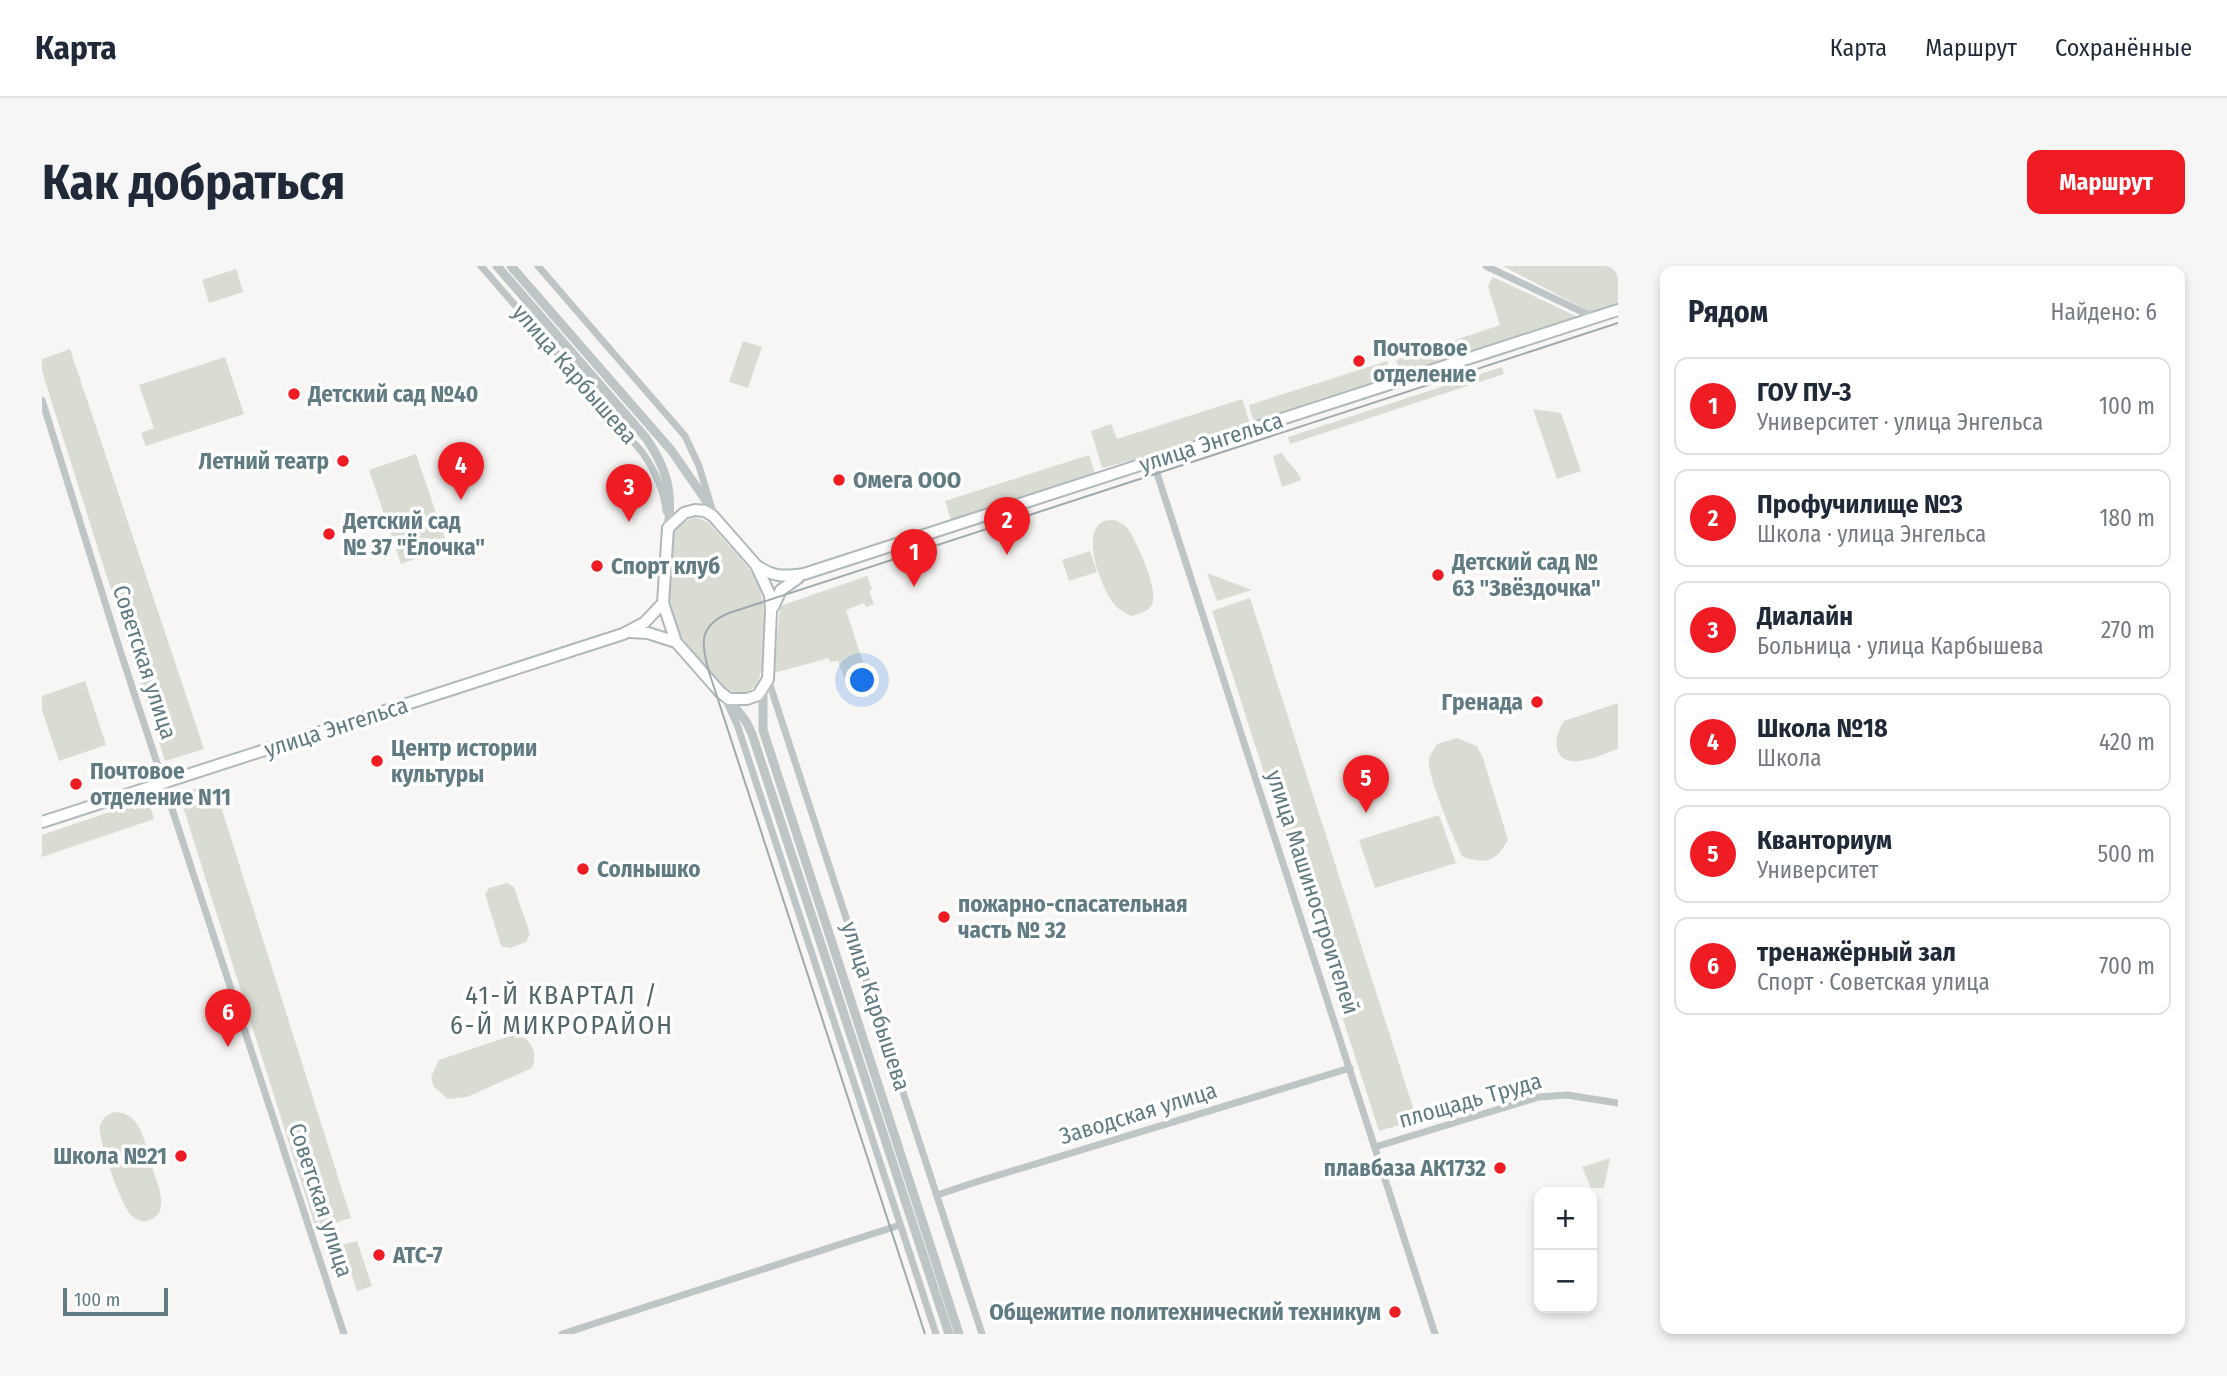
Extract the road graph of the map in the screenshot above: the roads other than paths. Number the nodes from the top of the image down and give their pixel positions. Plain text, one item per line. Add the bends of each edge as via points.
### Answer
1 (481, 266) edge
2 (497, 266) edge
3 (511, 266) edge
4 (538, 266) edge
5 (1486, 266) edge
6 (1618, 310) edge
7 (1594, 318) junction
8 (42, 400) edge
9 (1153, 461) junction
10 (712, 515) junction
11 (668, 528) junction
12 (756, 565) junction
13 (804, 574) junction
14 (663, 603) junction
15 (771, 611) junction
16 (630, 632) junction
17 (676, 642) junction
18 (765, 684) junction
19 (726, 697) junction
20 (163, 782) junction
21 (42, 822) edge
22 (1350, 1068) junction
23 (1618, 1103) edge
24 (1375, 1147) junction
25 (937, 1195) junction
26 (900, 1225) junction
27 (344, 1334) edge
28 (562, 1334) edge
29 (936, 1334) edge
30 (949, 1334) edge
31 (960, 1334) edge
32 (982, 1334) edge
33 (1435, 1334) edge

1 - 11 street, улица Карбышева via 642,452 659,484
2 - 11 street, улица Карбышева via 660,458 671,504
3 - 10 street, улица Карбышева via 671,450
4 - 10 street, улица Карбышева via 685,436
5 - 7 street
6 - 7 main road, улица Энгельса
7 - 9 main road, улица Энгельса
8 - 20 street, Советская улица
9 - 13 main road, улица Энгельса
9 - 22 street, улица Машиностроителей
10 - 11 main road via 695,510 684,513
10 - 12 main road, улица Карбышева
11 - 14 main road, улица Карбышева
12 - 13 main road, улица Энгельса via 775,576
12 - 15 main road, улица Карбышева via 770,595
13 - 15 main road, улица Энгельса via 781,590
14 - 16 main road, улица Энгельса
14 - 17 main road, улица Карбышева
15 - 18 main road, улица Карбышева
16 - 17 main road, улица Энгельса
16 - 20 main road, улица Энгельса
17 - 19 main road, улица Карбышева
18 - 19 main road via 758,695 747,699
18 - 25 street, улица Карбышева
18 - 31 street, улица Карбышева via 763,730
19 - 26 street, улица Карбышева
19 - 30 street, улица Карбышева via 752,734
20 - 21 main road, улица Энгельса
20 - 27 street, Советская улица
22 - 24 street, улица Машиностроителей
22 - 25 street, Заводская улица
23 - 24 street, площадь Труда via 1567,1095 1539,1097
24 - 33 street, улица Машиностроителей
25 - 32 street, улица Карбышева
26 - 28 street
26 - 29 street, улица Карбышева

